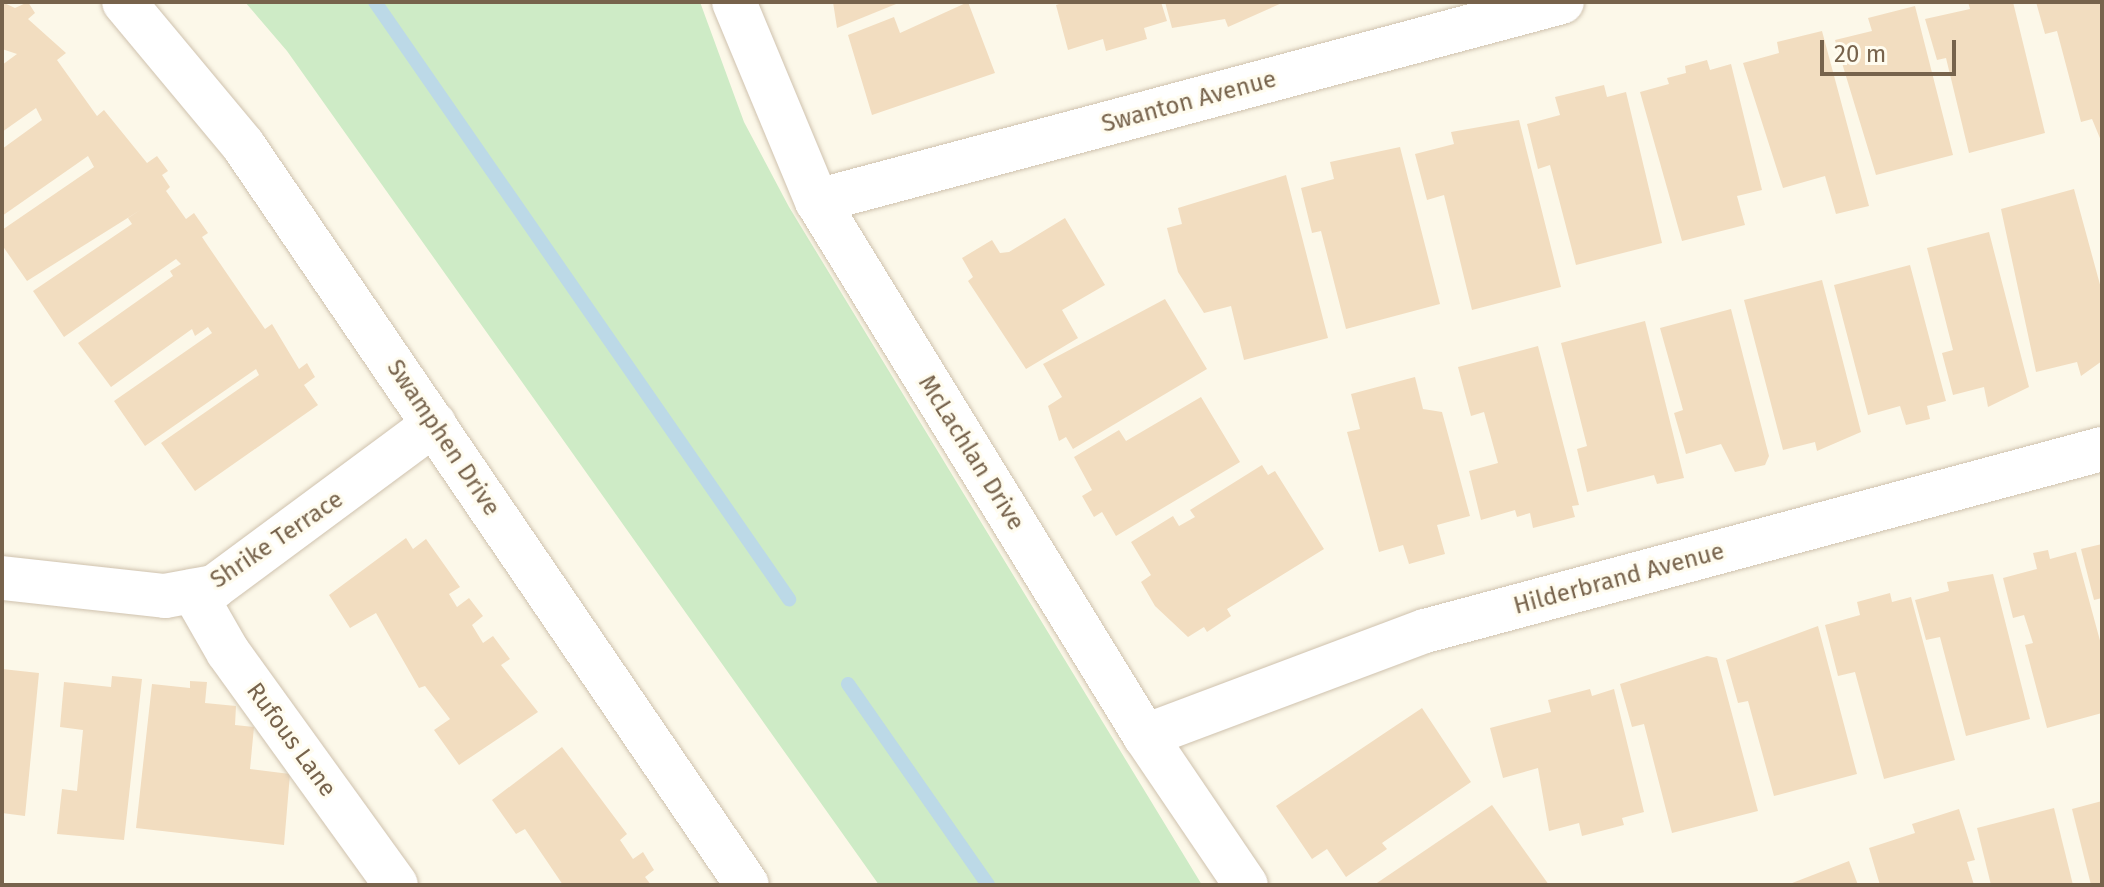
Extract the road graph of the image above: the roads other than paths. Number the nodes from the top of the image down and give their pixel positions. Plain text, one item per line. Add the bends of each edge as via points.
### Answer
1 (124, 2) edge
2 (734, 2) edge
3 (1562, 2) edge
4 (817, 201) junction
5 (434, 424) junction
6 (2102, 449) edge
7 (2, 578) edge
8 (193, 591) junction
9 (1145, 736) junction
10 (396, 885) edge
11 (747, 885) edge
12 (1246, 885) edge

1 - 5 street, Swamphen Drive via 243,145
2 - 4 street, McLachlan Drive
3 - 4 street, Swanton Avenue
4 - 9 street, McLachlan Drive
5 - 8 street, Shrike Terrace via 234,575
5 - 11 street, Swamphen Drive
6 - 9 street, Hilderbrand Avenue via 1425,631
7 - 8 street, Shrike Terrace via 165,596
8 - 10 street, Rufous Lane via 228,652
9 - 12 street, McLachlan Drive

